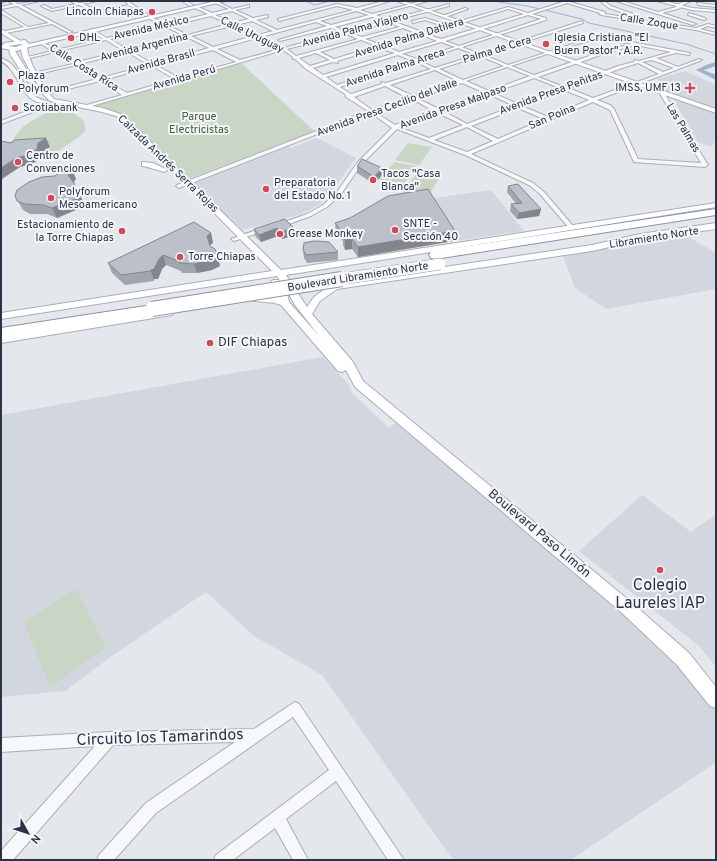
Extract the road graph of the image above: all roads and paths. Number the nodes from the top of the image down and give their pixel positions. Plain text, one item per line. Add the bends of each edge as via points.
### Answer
1 (10, 1) edge
2 (38, 1) edge
3 (72, 1) edge
4 (95, 1) edge
5 (123, 1) edge
6 (184, 1) edge
7 (223, 1) edge
8 (388, 1) edge
9 (399, 1) edge
10 (426, 1) edge
11 (569, 1) edge
12 (618, 1) edge
13 (659, 1) edge
14 (689, 1) edge
15 (214, 2) edge
16 (597, 3) dead end
17 (606, 3) edge
18 (699, 3) edge
19 (51, 4) dead end
20 (79, 4) junction
21 (130, 4) edge
22 (592, 4) dead end
23 (19, 5) junction
24 (411, 5) junction
25 (448, 5) dead end
26 (104, 6) dead end
27 (194, 6) junction
28 (248, 6) dead end
29 (678, 6) junction
30 (716, 6) edge
31 (584, 7) junction
32 (355, 9) junction
33 (466, 9) dead end
34 (1, 10) edge
35 (111, 10) junction
36 (230, 10) junction
37 (426, 10) junction
38 (699, 10) junction
39 (716, 12) edge
40 (603, 13) junction
41 (658, 13) junction
42 (210, 14) junction
43 (301, 14) junction
44 (527, 14) junction
45 (689, 14) junction
46 (371, 15) junction
47 (145, 16) junction
48 (267, 16) dead end
49 (444, 16) junction
50 (685, 16) dead end
51 (642, 17) junction
52 (709, 18) dead end
53 (704, 19) junction
54 (252, 20) junction
55 (279, 20) dead end
56 (315, 20) junction
57 (634, 20) junction
58 (699, 20) dead end
59 (387, 21) junction
60 (413, 22) dead end
61 (461, 22) junction
62 (582, 22) dead end
63 (52, 23) junction
64 (662, 24) junction
65 (165, 25) junction
66 (231, 25) junction
67 (330, 26) junction
68 (446, 26) junction
69 (403, 27) junction
70 (703, 27) junction
71 (716, 27) edge
72 (28, 28) junction
73 (479, 28) junction
74 (696, 29) junction
75 (92, 30) junction
76 (276, 30) junction
77 (70, 32) junction
78 (2, 33) edge
79 (345, 33) junction
80 (422, 34) junction
81 (587, 34) dead end
82 (716, 34) edge
83 (498, 35) junction
84 (188, 36) junction
85 (255, 36) junction
86 (599, 37) junction
87 (1, 39) edge
88 (108, 39) junction
89 (360, 39) junction
90 (280, 40) junction
91 (439, 41) junction
92 (41, 42) junction
93 (523, 43) junction
94 (23, 44) junction
95 (634, 45) junction
96 (379, 46) junction
97 (212, 48) junction
98 (458, 48) junction
99 (284, 49) junction
100 (6, 50) edge
101 (57, 51) junction
102 (128, 51) junction
103 (317, 52) junction
104 (548, 52) junction
105 (675, 52) junction
106 (397, 54) junction
107 (689, 54) dead end
108 (481, 56) junction
109 (26, 58) junction
110 (294, 58) junction
111 (651, 58) junction
112 (1, 59) edge
113 (334, 60) junction
114 (700, 60) dead end
115 (417, 61) junction
116 (240, 62) junction
117 (576, 62) junction
118 (636, 62) junction
119 (340, 63) dead end
120 (11, 64) junction
121 (77, 64) junction
122 (153, 64) junction
123 (346, 66) dead end
124 (507, 66) junction
125 (308, 68) junction
126 (352, 68) junction
127 (678, 68) junction
128 (436, 70) junction
129 (358, 71) dead end
130 (606, 73) junction
131 (36, 74) junction
132 (364, 74) dead end
133 (663, 74) junction
134 (322, 77) junction
135 (370, 77) junction
136 (535, 77) junction
137 (99, 78) junction
138 (375, 79) dead end
139 (179, 80) junction
140 (462, 81) junction
141 (40, 82) junction
142 (380, 82) dead end
143 (32, 83) junction
144 (636, 83) junction
145 (387, 85) junction
146 (23, 86) junction
147 (336, 87) junction
148 (563, 88) junction
149 (661, 92) junction
150 (490, 93) junction
151 (46, 94) junction
152 (126, 95) junction
153 (350, 96) junction
154 (411, 98) junction
155 (593, 100) junction
156 (52, 102) junction
157 (517, 105) junction
158 (85, 107) junction
159 (438, 111) junction
160 (716, 111) edge
161 (372, 112) junction
162 (548, 119) junction
163 (1, 120) edge
164 (1, 123) edge
165 (466, 125) junction
166 (397, 127) junction
167 (429, 140) junction
168 (496, 140) junction
169 (467, 154) junction
170 (145, 164) dead end
171 (176, 181) junction
172 (716, 205) edge
173 (716, 212) edge
174 (212, 217) dead end
175 (716, 222) edge
176 (716, 227) edge
177 (569, 231) junction
178 (514, 236) joint
179 (239, 238) junction
180 (592, 248) junction
181 (438, 259) junction
182 (265, 264) junction
183 (304, 269) junction
184 (274, 273) junction
185 (251, 277) junction
186 (335, 286) junction
187 (286, 293) junction
188 (152, 304) junction
189 (308, 313) junction
190 (1, 316) edge
191 (1, 322) edge
192 (1, 333) edge
193 (1, 339) edge
194 (353, 375) junction
195 (716, 700) edge
196 (256, 735) junction
197 (110, 738) junction
198 (1, 744) edge
199 (337, 772) junction
200 (277, 817) junction
201 (3, 860) edge
202 (104, 860) edge
203 (221, 860) edge
204 (301, 860) edge
205 (397, 860) edge

1 - 23 street
2 - 23 street
3 - 20 street
4 - 20 street
5 - 21 street
6 - 27 street, Calle Uruguay
7 - 15 main road
8 - 32 street, Avenida Brasil
9 - 24 main road
10 - 24 street
11 - 31 street, Calle Zoque
11 - 44 street
12 - 41 street
13 - 29 main road
14 - 29 street
15 - 27 main road
15 - 36 street
16 - 17 street
17 - 40 street
17 - 51 street
18 - 30 street
19 - 20 street via 43,6 52,10
20 - 35 street via 99,12
21 - 35 street
21 - 47 street
21 - 47 street
22 - 31 street
23 - 34 street
23 - 63 street
24 - 37 main road
24 - 46 street
25 - 37 street, Avenida Palma Viajero
26 - 35 street
27 - 42 street, Calle Uruguay
27 - 47 main road
28 - 36 street, Avenida México
29 - 38 main road
29 - 41 street
31 - 40 street, Calle Zoque
32 - 43 street via 337,5
32 - 46 street
32 - 56 street, Avenida Brasil
33 - 49 street
34 - 72 street
36 - 42 street, Avenida México
36 - 54 street
37 - 49 main road
37 - 59 street, Avenida Palma Viajero
38 - 39 main road
38 - 45 street
40 - 57 street, Calle Zoque
41 - 51 street
41 - 70 street
42 - 65 street, Avenida México
42 - 66 street, Calle Uruguay
43 - 55 street
43 - 56 street
44 - 61 street, Avenida Palma Datilera via 509,8
44 - 73 street
44 - 83 street, Avenida Palma Areca via 545,19
45 - 50 street
45 - 53 street
46 - 59 street
46 - 67 street
47 - 65 street
47 - 75 main road
47 - 77 main road
48 - 54 street, Avenida Argentina
49 - 61 main road
51 - 57 street
51 - 64 street
52 - 53 street
53 - 58 street
54 - 66 street, Avenida Argentina
54 - 76 street
56 - 67 street
56 - 76 street, Avenida Brasil
57 - 64 street, Calle Zoque
59 - 69 street
59 - 79 street, Avenida Palma Viajero
60 - 68 street via 425,19
61 - 68 street, Avenida Palma Datilera
61 - 73 main road
62 - 93 street, Palma de Cera via 564,31
63 - 72 street
63 - 77 street
64 - 74 street, Calle Zoque
65 - 84 street
65 - 88 street, Avenida México
66 - 84 street, Avenida Argentina
66 - 85 street, Calle Uruguay
67 - 79 street
67 - 90 street
68 - 80 street, Avenida Palma Datilera
69 - 80 street
69 - 89 street
70 - 71 street
70 - 74 street
72 - 78 street
73 - 83 main road
73 - 91 street
74 - 82 street, Calle Zoque
75 - 88 street
75 - 92 main road
76 - 85 street, Avenida Brasil
76 - 90 street
77 - 94 main road
78 - 94 main road
79 - 89 street
79 - 99 street, Avenida Palma Viajero
80 - 91 street
80 - 96 street, Avenida Palma Datilera
81 - 86 street
83 - 93 main road
83 - 98 street, Avenida Palma Areca
84 - 97 street
84 - 102 street, Avenida Argentina
85 - 97 street, Avenida Brasil
85 - 99 street, Calle Uruguay
86 - 95 street
86 - 104 street, Avenida Presa Cecilio del Valle
87 - 100 main road
88 - 101 street, Avenida México
88 - 102 street
89 - 96 street
89 - 103 street
90 - 99 street
91 - 98 street
91 - 106 street
92 - 94 main road
92 - 101 street, Calle Costa Rica
93 - 104 main road
93 - 108 street, Palma de Cera
94 - 100 main road
94 - 109 main road
95 - 105 street
95 - 117 street, Avenida Presa Malpaso
96 - 106 street
96 - 113 street, Avenida Palma Datilera
97 - 116 street
97 - 122 street, Avenida Brasil
98 - 108 street
98 - 115 street, Avenida Palma Areca
99 - 110 street, Calle Uruguay
99 - 116 street, Avenida Perú
100 - 120 main road
100 - 143 main road
101 - 109 street, Avenida México
101 - 121 street, Calle Costa Rica
102 - 121 street, Avenida Argentina
102 - 122 street
103 - 110 street
103 - 113 street
104 - 117 main road
104 - 124 street, Avenida Presa Cecilio del Valle
105 - 107 street
105 - 111 street, Avenida Presa Peñitas
106 - 115 street
106 - 126 street
108 - 124 street
108 - 128 street, Palma de Cera
109 - 131 main road
110 - 125 street, Calle Uruguay
111 - 118 street, Avenida Presa Peñitas
111 - 127 street
112 - 120 street
113 - 119 street
113 - 125 street, Avenida Palma Datilera
114 - 127 street, San Poina
115 - 128 street
115 - 135 street, Avenida Palma Areca
116 - 139 street, Avenida Perú
117 - 130 main road
117 - 136 street, Avenida Presa Malpaso
118 - 130 street, Avenida Presa Peñitas
118 - 133 street
120 - 146 street
121 - 131 street, Avenida Argentina
121 - 137 street, Calle Costa Rica
122 - 137 street, Avenida Brasil
122 - 139 street
123 - 126 street
124 - 136 street
124 - 140 street, Avenida Presa Cecilio del Valle
125 - 134 street, Calle Uruguay
126 - 129 street
126 - 134 street
127 - 133 street, San Poina
128 - 140 street
128 - 145 street, Palma de Cera
130 - 144 main road
130 - 148 street, Avenida Presa Peñitas
131 - 141 main road
132 - 135 street
133 - 144 street, San Poina
134 - 147 street, Calle Uruguay
135 - 138 street
135 - 147 street, Avenida Palma Areca
136 - 148 street
136 - 150 street, Avenida Presa Malpaso
137 - 151 street, Avenida Brasil
137 - 152 street, Calle Costa Rica
139 - 152 street, Avenida Perú
140 - 150 street
140 - 154 street, Avenida Presa Cecilio del Valle
141 - 143 main road
141 - 151 main road
142 - 145 street
143 - 146 street
143 - 156 main road
144 - 149 main road
144 - 155 street, San Poina
145 - 153 street, Palma de Cera
145 - 154 street
146 - 156 street via 34,100 40,103
147 - 153 street, Calle Uruguay
148 - 155 street
148 - 157 street, Avenida Presa Peñitas
149 - 155 street, Las Palmas via 705,165 636,161 612,109
149 - 160 main road
150 - 157 street
150 - 159 street, Avenida Presa Malpaso
151 - 156 main road
152 - 158 street, Avenida Perú
153 - 161 street, Calle Uruguay
154 - 159 street
154 - 161 street, Avenida Presa Cecilio del Valle
155 - 162 street, San Poina
156 - 158 main road, Calzada Andrés Serra Rojas
156 - 163 street
156 - 164 street
156 - 171 main road, Calzada Andrés Serra Rojas via 115,119
157 - 162 street
157 - 165 street, Avenida Presa Peñitas
158 - 171 main road, Calzada Andrés Serra Rojas via 121,116
159 - 165 street
159 - 166 street, Avenida Presa Malpaso
161 - 166 street, Calle Uruguay
161 - 171 street, Avenida Presa Cecilio del Valle
162 - 168 street, San Poina
165 - 167 street, Avenida Presa Peñitas
165 - 168 street
166 - 167 street, Calle Uruguay
166 - 179 street, Avenida Presa Malpaso via 359,164 339,193 325,206 298,219
167 - 169 street, Calle Uruguay
168 - 169 street, San Poina
169 - 177 street, Calle Uruguay via 531,184 542,192
170 - 171 main road via 152,164
171 - 179 main road, Calzada Andrés Serra Rojas
172 - 177 main road
173 - 177 highway, Boulevard Libramiento Norte
174 - 179 main road, Calzada Andrés Serra Rojas
175 - 181 highway, Boulevard Libramiento Norte
176 - 180 main road, Libramiento Norte
176 - 180 main road via 640,237
177 - 178 highway
177 - 181 highway, Boulevard Libramiento Norte
178 - 183 main road
179 - 182 main road, Calzada Andrés Serra Rojas
180 - 186 main road
181 - 188 highway, Boulevard Libramiento Norte, bridge
182 - 183 main road
182 - 184 main road, Calzada Andrés Serra Rojas
182 - 185 main road
183 - 184 main road
184 - 185 main road
184 - 187 main road, Calzada Andrés Serra Rojas
185 - 190 main road
186 - 187 main road
186 - 189 main road via 317,299
187 - 189 main road, Boulevard Paso Limón
187 - 193 main road via 276,300 257,298
187 - 194 main road, Boulevard Paso Limón via 346,372
188 - 191 highway, Boulevard Libramiento Norte
188 - 192 highway, Boulevard Libramiento Norte
189 - 194 main road, Boulevard Paso Limón via 349,365
194 - 195 main road, Boulevard Paso Limón via 365,389 626,607 683,659
196 - 197 street, Circuito los Tamarindos
196 - 199 street, Circuito los Tamarindos via 295,708
196 - 202 street via 151,808
197 - 198 street, Circuito los Tamarindos
197 - 201 street
199 - 200 street
199 - 205 street, Circuito los Tamarindos
200 - 203 street
200 - 204 street

